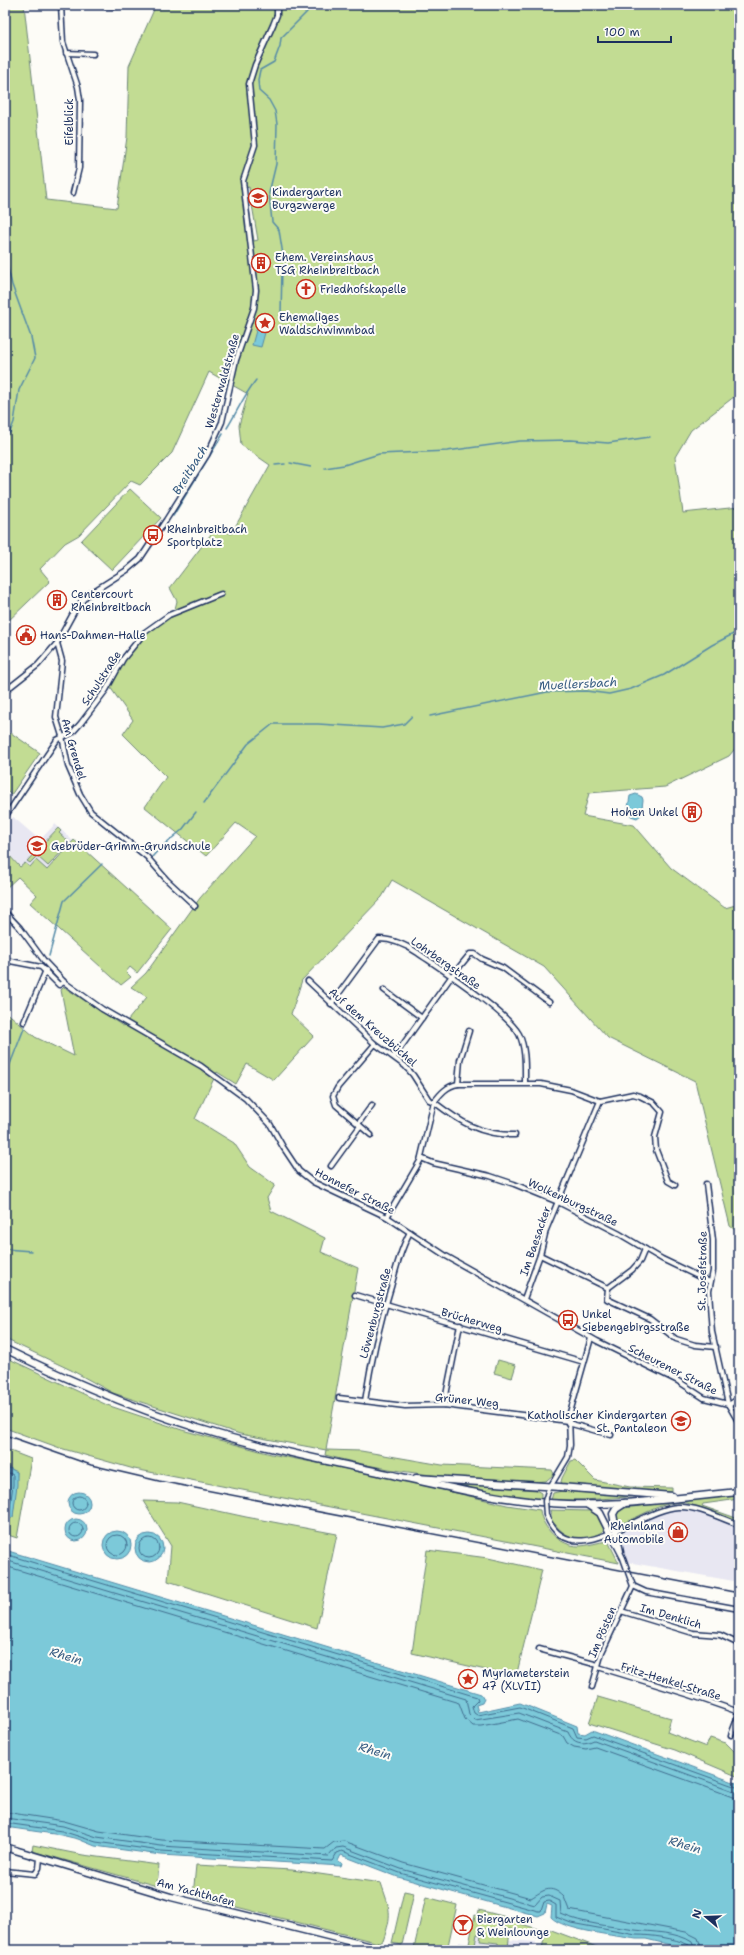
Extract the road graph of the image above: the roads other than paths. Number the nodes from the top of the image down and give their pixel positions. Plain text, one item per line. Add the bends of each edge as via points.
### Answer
1 (61, 5) edge
2 (82, 5) edge
3 (277, 5) edge
4 (118, 6) edge
5 (66, 53) junction
6 (93, 54) dead end
7 (73, 193) dead end
8 (221, 594) dead end
9 (57, 643) junction
10 (5, 691) edge
11 (62, 736) junction
12 (5, 817) edge
13 (195, 906) dead end
14 (5, 912) edge
15 (5, 960) edge
16 (46, 970) junction
17 (451, 977) junction
18 (64, 982) junction
19 (308, 982) dead end
20 (384, 990) dead end
21 (548, 1002) dead end
22 (331, 1004) junction
23 (422, 1018) junction
24 (24, 1022) dead end
25 (469, 1031) dead end
26 (375, 1044) junction
27 (394, 1057) junction
28 (525, 1083) junction
29 (458, 1084) junction
30 (600, 1101) junction
31 (434, 1102) junction
32 (372, 1105) dead end
33 (359, 1125) junction
34 (515, 1134) dead end
35 (371, 1135) dead end
36 (421, 1158) junction
37 (331, 1166) dead end
38 (706, 1184) dead end
39 (675, 1185) dead end
40 (558, 1202) junction
41 (387, 1217) junction
42 (410, 1232) junction
43 (645, 1249) junction
44 (540, 1255) junction
45 (710, 1282) junction
46 (608, 1288) junction
47 (355, 1295) dead end
48 (524, 1299) junction
49 (386, 1304) junction
50 (460, 1326) junction
51 (591, 1338) junction
52 (716, 1347) junction
53 (5, 1349) edge
54 (584, 1362) junction
55 (339, 1398) dead end
56 (739, 1398) edge
57 (365, 1401) junction
58 (444, 1405) junction
59 (729, 1405) junction
60 (568, 1422) junction
61 (739, 1423) edge
62 (610, 1435) dead end
63 (411, 1479) junction
64 (549, 1488) junction
65 (739, 1492) edge
66 (678, 1497) junction
67 (626, 1502) junction
68 (586, 1504) junction
69 (739, 1525) edge
70 (613, 1532) junction
71 (633, 1586) junction
72 (739, 1609) edge
73 (621, 1611) junction
74 (739, 1644) edge
75 (539, 1649) dead end
76 (598, 1666) junction
77 (592, 1687) dead end
78 (739, 1713) edge
79 (731, 1735) dead end
80 (5, 1847) edge
81 (40, 1858) junction
82 (5, 1871) edge
83 (384, 1950) edge

1 - 5 street, Eifelblick
2 - 4 street
3 - 9 street, Westerwaldstraße via 274,25 249,84 255,145 243,181 256,290 254,308 236,360 222,422 207,455 140,559 86,596 75,610
5 - 6 street
5 - 7 street, Eifelblick via 80,100 78,168
8 - 11 street, Schulstraße via 169,615 145,632 123,659 106,690 74,732
9 - 10 street, Westerwaldstraße via 38,665
9 - 11 street, Am Grendel via 62,661 62,676 56,710
11 - 12 street, Schulstraße
11 - 13 street, Am Grendel via 73,781 92,812 147,857
14 - 18 street
15 - 16 street
16 - 18 street via 59,984
16 - 24 street
17 - 21 street via 470,954 475,954 503,968
17 - 22 street, Lohrbergstraße via 404,944 392,940 379,940
17 - 23 street
17 - 28 street, Lohrbergstraße via 509,1020 516,1030 523,1049
18 - 41 street, Honnefer Straße via 102,1009 201,1066 246,1099 270,1124 299,1170 313,1182
19 - 22 street, Auf dem Kreuzbüchel
20 - 23 street
22 - 26 street, Auf dem Kreuzbüchel
23 - 27 street
25 - 29 street via 460,1060
26 - 27 street, Auf dem Kreuzbüchel
26 - 33 street via 333,1096 336,1105
27 - 31 street, Auf dem Kreuzbüchel via 413,1075 426,1096
28 - 29 street
28 - 30 street via 566,1088
29 - 31 street via 444,1090
30 - 39 street via 633,1094 661,1109 662,1117 655,1138 656,1150 668,1181
30 - 40 street, Im Baesacker
31 - 34 street, Auf dem Kreuzbüchel via 469,1126 506,1135
31 - 36 street
32 - 33 street
33 - 35 street
33 - 37 street
36 - 40 street, Wolkenburgstraße via 490,1176
36 - 41 street
38 - 45 street, St. Josefstraße via 713,1240
40 - 43 street, Wolkenburgstraße
40 - 44 street, Im Baesacker via 546,1230
41 - 42 street, Honnefer Straße
42 - 48 street, Honnefer Straße via 446,1256
42 - 49 street, Löwenburgstraße via 402,1246
43 - 45 street, Wolkenburgstraße
43 - 46 street via 640,1261 632,1270
44 - 46 street
44 - 48 street, Im Baesacker
45 - 52 street, St. Josefstraße via 709,1300
46 - 52 street via 607,1299 650,1319 676,1339 695,1345
47 - 49 street, Brücherweg
48 - 51 street, Honnefer Straße
49 - 50 street, Brücherweg
49 - 57 street, Löwenburgstraße via 373,1350
50 - 54 street, Brücherweg
50 - 58 street
51 - 54 street
51 - 59 street, Scheurener Straße via 678,1381 704,1398
52 - 59 street, St. Josefstraße
53 - 63 main road via 98,1392 206,1430
54 - 60 street
55 - 57 street, Grüner Weg
56 - 59 street
57 - 58 street, Grüner Weg via 404,1406
58 - 60 street, Grüner Weg
59 - 61 street
60 - 62 street, Grüner Weg
60 - 64 street via 568,1457
63 - 64 main road via 420,1477
63 - 68 main road via 502,1498
64 - 66 main road via 665,1494
64 - 70 street, bridge via 545,1501 546,1516 559,1534 574,1541 587,1541
65 - 66 main road
66 - 67 main road
67 - 68 main road
67 - 70 main road via 613,1514
68 - 70 main road via 600,1513
69 - 70 street via 697,1510 677,1507 652,1514
70 - 71 street
71 - 72 street via 646,1592
71 - 73 street, Im Pösten
73 - 74 street, Im Denklich via 693,1633 720,1635
73 - 76 street, Im Pösten
75 - 76 street, Fritz-Henkel-Straße
76 - 77 street, Im Pösten
76 - 78 street, Fritz-Henkel-Straße
78 - 79 street
80 - 81 main road, Am Yachthafen
81 - 82 street via 35,1874
81 - 83 main road, Am Yachthafen via 191,1902

